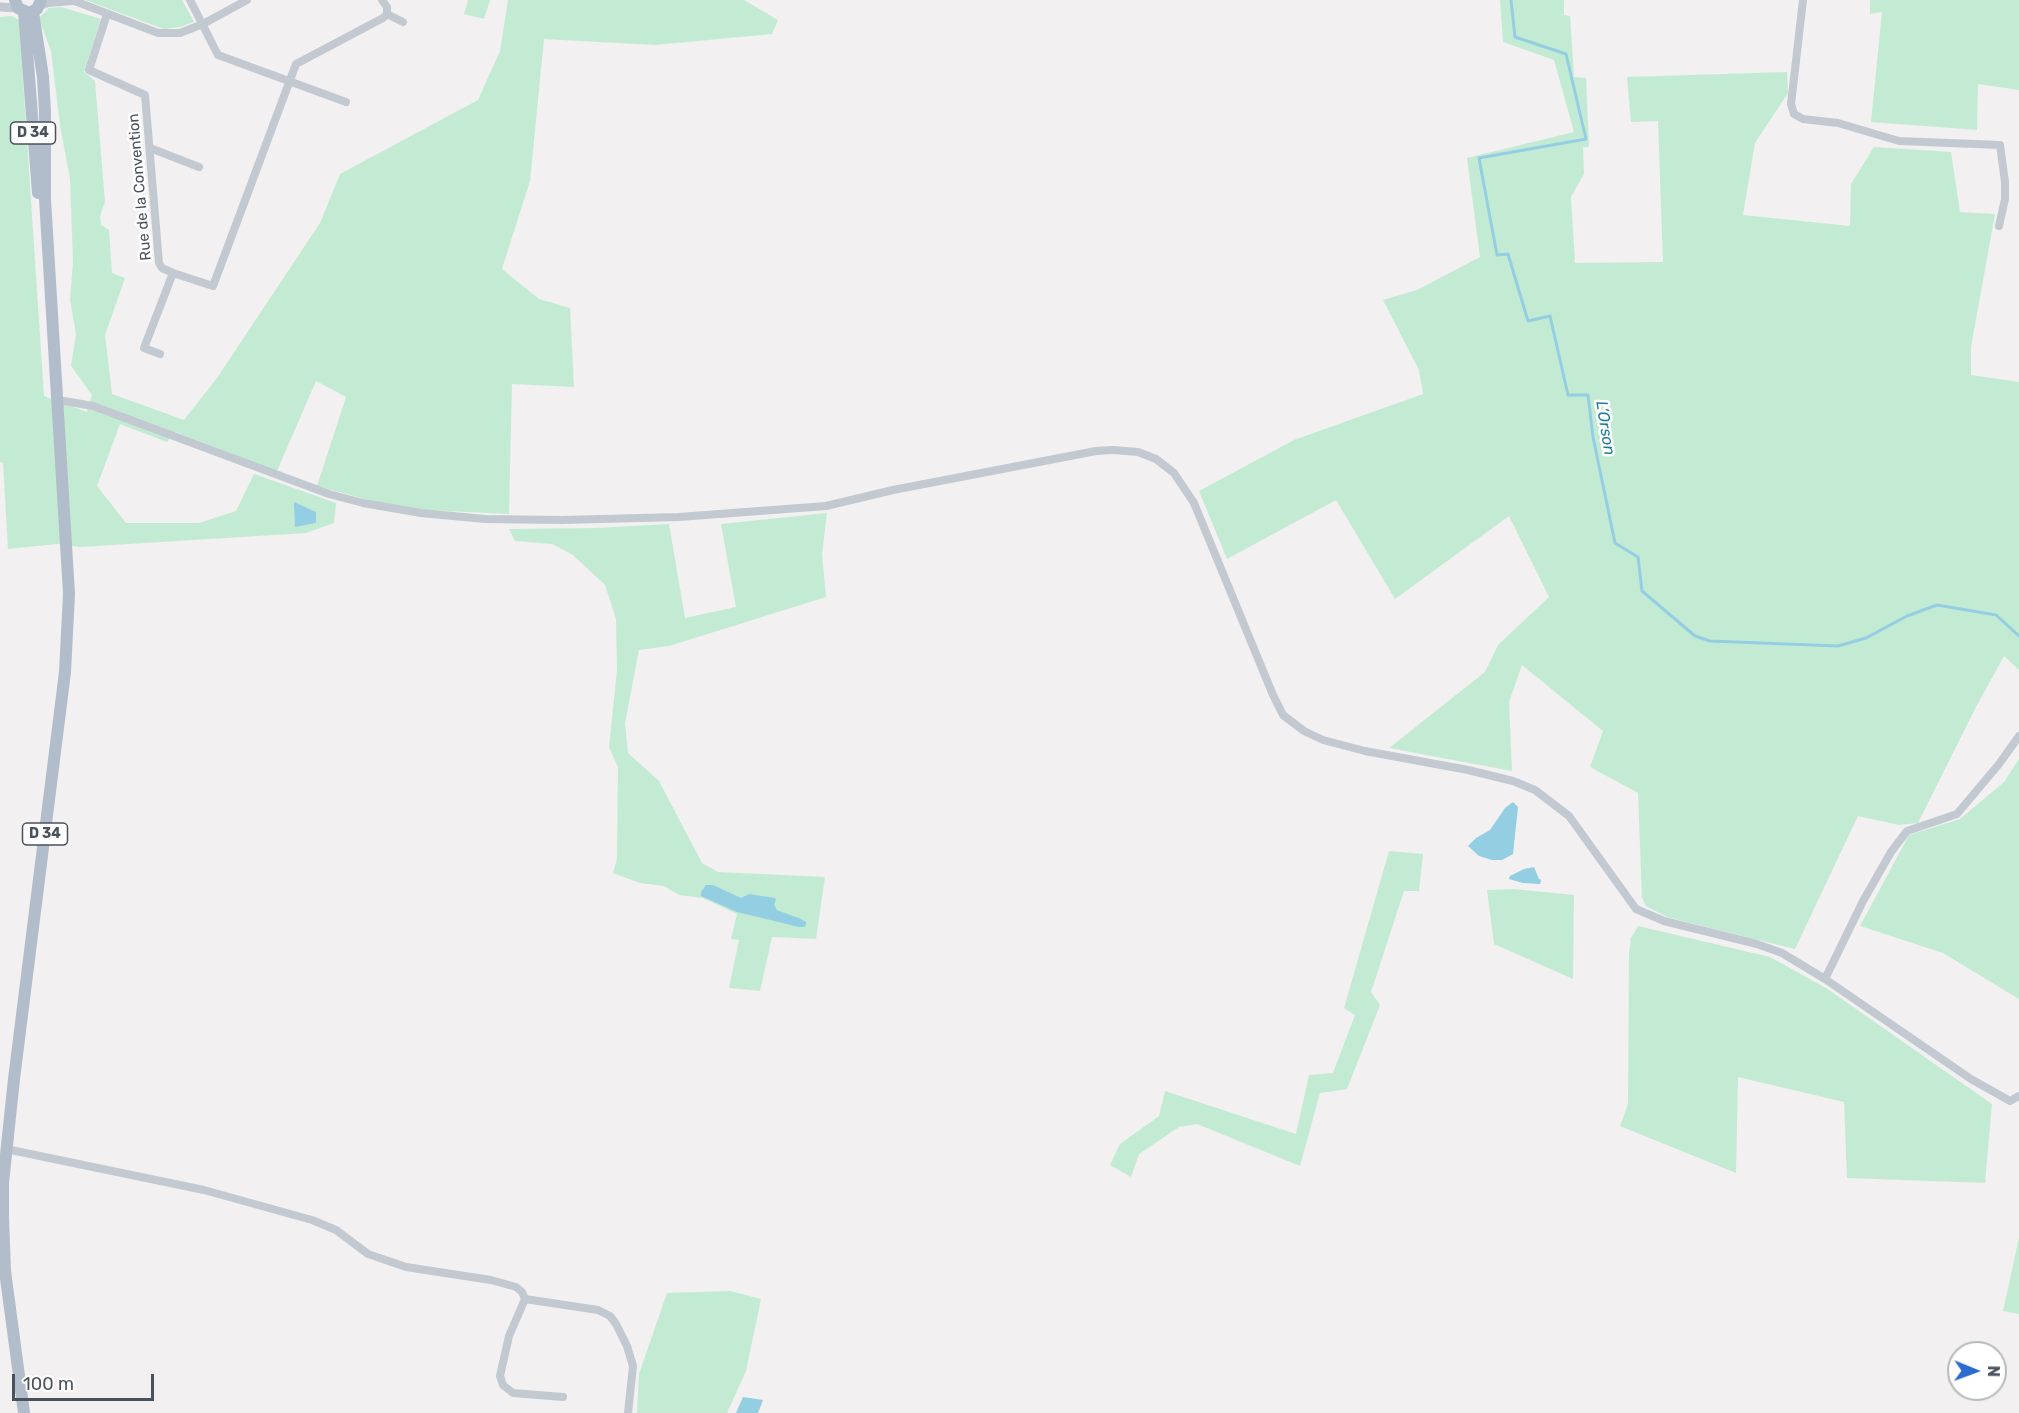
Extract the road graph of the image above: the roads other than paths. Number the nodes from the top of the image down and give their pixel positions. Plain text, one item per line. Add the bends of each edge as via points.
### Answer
1 (72, 0) edge
2 (190, 0) edge
3 (247, 0) edge
4 (382, 0) edge
5 (1803, 0) edge
6 (83, 2) edge
7 (29, 6) edge
8 (0, 7) edge
9 (107, 14) junction
10 (387, 14) junction
11 (403, 22) dead end
12 (203, 24) junction
13 (290, 82) junction
14 (346, 102) dead end
15 (150, 148) junction
16 (200, 167) dead end
17 (1999, 226) dead end
18 (172, 273) junction
19 (160, 354) dead end
20 (58, 400) junction
21 (2019, 736) edge
22 (1825, 979) junction
23 (2019, 1096) edge
24 (6, 1149) junction
25 (525, 1299) junction
26 (563, 1397) dead end
27 (24, 1413) edge
28 (628, 1413) edge

1 - 6 street
1 - 7 street
2 - 12 street
3 - 12 street
4 - 10 street
5 - 17 street via 1791,104 1794,114 1899,141 2000,145 2005,198
6 - 9 street
7 - 8 street
7 - 20 main road, D 34 via 43,77 45,199
9 - 12 street via 158,33 180,33
9 - 15 street, Rue de la Convention via 89,70 145,94
10 - 11 street
10 - 13 street via 296,64
12 - 13 street via 218,55
13 - 14 street
13 - 18 street, Rue de la Convention via 213,286
15 - 16 street
15 - 18 street, Rue de la Convention via 159,263
18 - 19 street via 144,348
20 - 22 street via 93,406 329,494 421,513 485,519 670,517 826,506 1096,451 1138,452 1156,459 1174,473 1194,503 1283,715 1323,740 1468,770 1535,790 1569,816 1636,909 1664,921 1782,953
20 - 24 main road, D 34 via 69,575 68,643
21 - 22 street via 1957,813 1907,831 1863,901
22 - 23 street via 1971,1079 2010,1101
24 - 25 street via 204,1190 312,1220 336,1230 368,1254 406,1267 516,1287
24 - 27 main road, D 34 via 3,1250
25 - 26 street via 509,1336 500,1376 503,1385 513,1393
25 - 28 street via 598,1310 610,1316 633,1366

